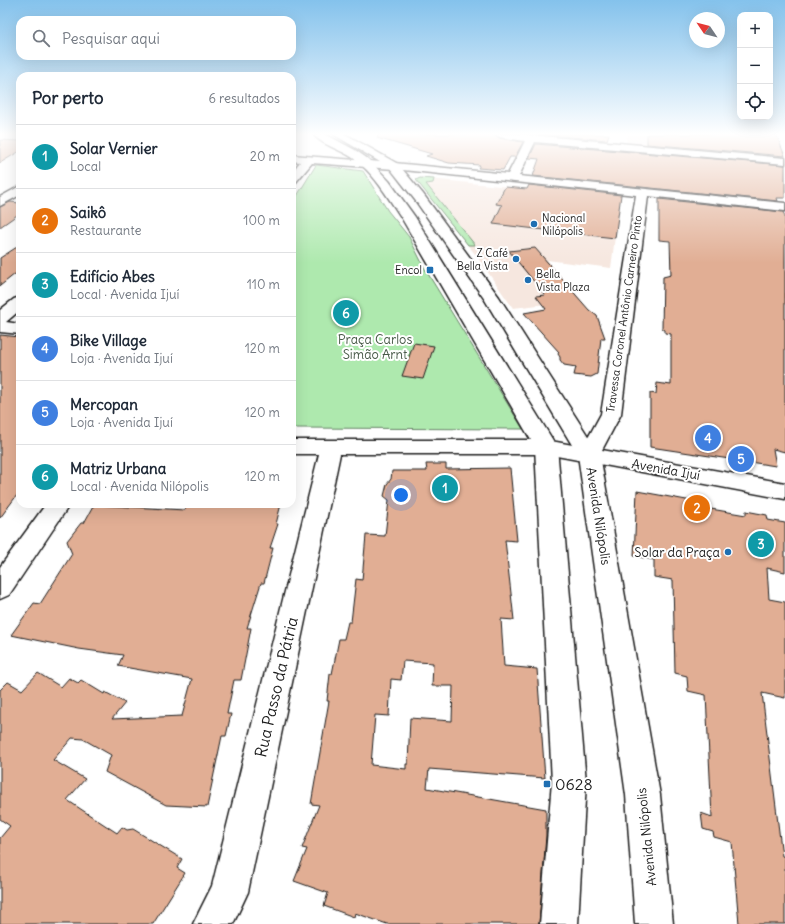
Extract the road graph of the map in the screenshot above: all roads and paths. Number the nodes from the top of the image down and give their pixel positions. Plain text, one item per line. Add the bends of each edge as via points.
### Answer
1 (379, 177) edge
2 (403, 177) edge
3 (495, 177) edge
4 (512, 179) joint
5 (16, 192) edge
6 (642, 193) junction
7 (0, 202) edge
8 (785, 207) edge
9 (16, 305) edge
10 (0, 319) edge
11 (0, 328) edge
12 (16, 329) edge
13 (296, 447) edge
14 (331, 447) junction
15 (546, 447) junction
16 (590, 455) junction
17 (785, 490) edge
18 (55, 508) edge
19 (0, 588) edge
20 (212, 924) edge
21 (559, 924) edge
22 (654, 924) edge

1 - 15 street via 408,217
2 - 16 street, Avenida Nilópolis via 493,300
3 - 4 street
4 - 6 street
5 - 7 street
6 - 8 street
6 - 16 street, Travessa Coronel Antônio Carneiro Pinto via 611,414
9 - 10 street
11 - 12 street
13 - 14 street
14 - 15 street
14 - 20 street, Rua Passo da Pátria via 229,892
15 - 16 street, Avenida Ijuí
15 - 21 street via 569,782
16 - 17 street, Avenida Ijuí
16 - 22 street, Avenida Nilópolis via 643,795
18 - 19 street

